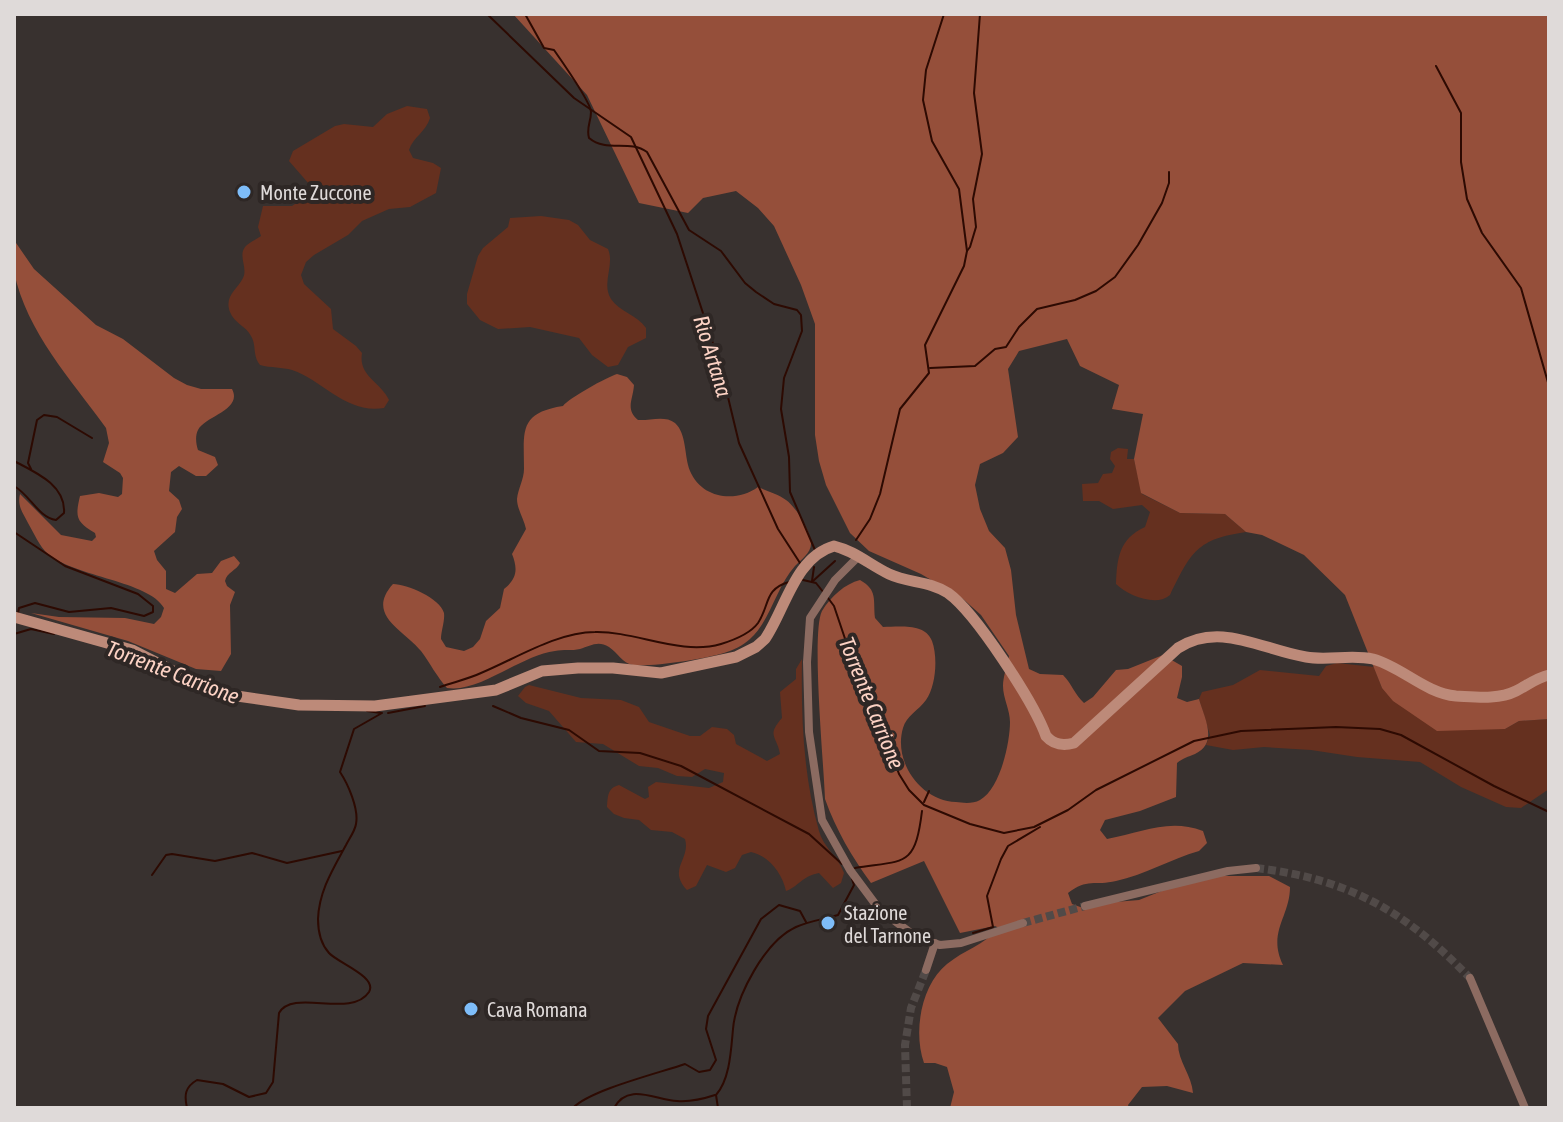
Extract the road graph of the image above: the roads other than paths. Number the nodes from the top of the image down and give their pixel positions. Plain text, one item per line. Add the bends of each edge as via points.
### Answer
1 (859, 556) junction
2 (14, 617) edge
3 (1549, 675) edge
4 (1256, 868) tunnel mouth
5 (1085, 906) tunnel mouth
6 (1023, 923) tunnel mouth
7 (935, 943) junction
8 (926, 970) tunnel mouth
9 (1470, 978) tunnel mouth
10 (1525, 1108) edge

1 - 2 street via 828,547 800,573 765,639 736,657 661,673 613,668 542,671 496,690 375,706 299,705 230,695 132,650
1 - 3 street via 895,577 935,586 961,604 1030,702 1046,736 1065,745 1074,743 1178,648 1210,636 1304,657 1374,659 1452,695 1493,697
1 - 7 street via 810,618 809,732 822,820 879,909 920,940
4 - 5 street
6 - 7 street via 961,943
7 - 8 street
9 - 10 street

